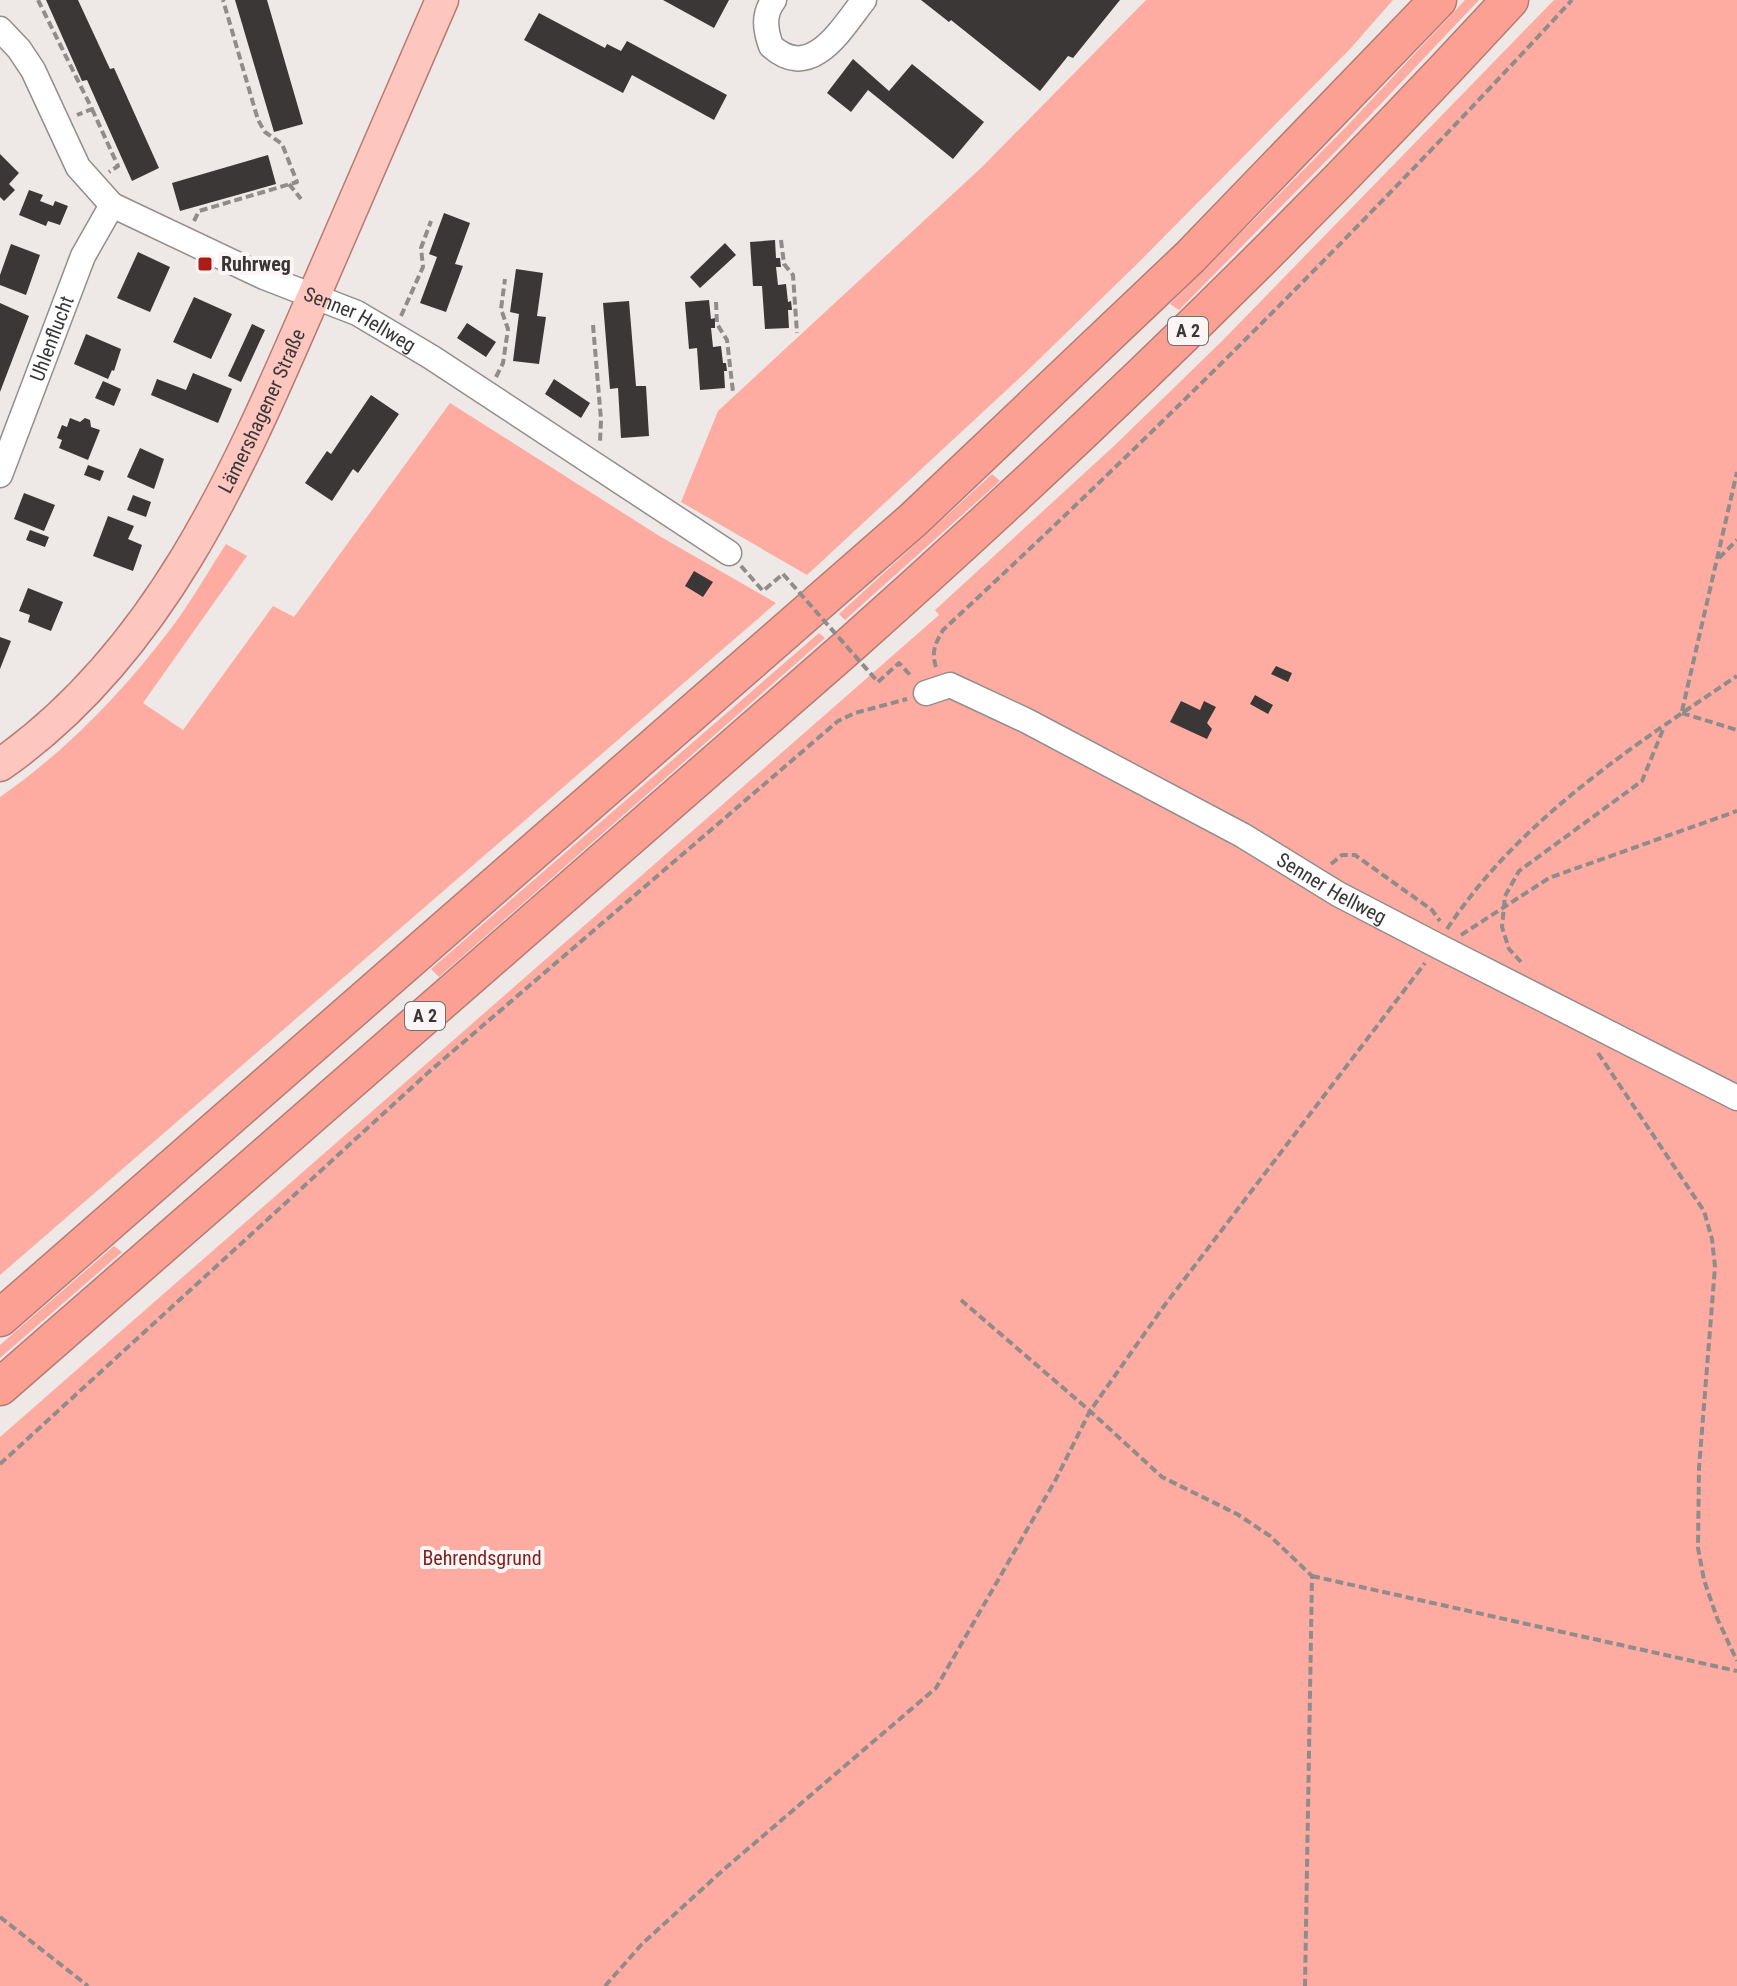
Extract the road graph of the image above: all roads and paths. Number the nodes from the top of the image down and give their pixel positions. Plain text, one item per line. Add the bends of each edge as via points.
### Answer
1 (38, 0) edge
2 (223, 0) edge
3 (442, 0) edge
4 (774, 0) edge
5 (864, 0) edge
6 (1438, 0) edge
7 (1510, 0) edge
8 (1572, 0) edge
9 (0, 29) edge
10 (92, 109) junction
11 (57, 123) junction
12 (90, 183) junction
13 (289, 184) junction
14 (301, 199) dead end
15 (112, 205) junction
16 (431, 221) dead end
17 (192, 225) dead end
18 (781, 240) dead end
19 (505, 279) dead end
20 (314, 295) junction
21 (716, 302) dead end
22 (593, 325) dead end
23 (797, 333) dead end
24 (393, 334) junction
25 (733, 392) dead end
26 (487, 393) junction
27 (595, 464) junction
28 (1737, 472) edge
29 (0, 475) edge
30 (1737, 540) edge
31 (729, 553) dead end
32 (1718, 559) junction
33 (749, 575) dead end
34 (1737, 676) edge
35 (950, 685) junction
36 (920, 686) junction
37 (1682, 713) junction
38 (1665, 725) junction
39 (1737, 730) edge
40 (0, 765) edge
41 (1737, 811) edge
42 (1320, 883) junction
43 (1504, 906) junction
44 (1442, 938) junction
45 (1525, 967) dead end
46 (1597, 1052) dead end
47 (1737, 1098) edge
48 (961, 1300) dead end
49 (0, 1318) edge
50 (0, 1387) edge
51 (1090, 1411) junction
52 (0, 1464) edge
53 (1312, 1576) junction
54 (1737, 1661) edge
55 (1737, 1671) edge
56 (0, 1917) edge
57 (88, 1986) edge
58 (605, 1986) edge
59 (1305, 1986) edge

1 - 10 path
2 - 13 path via 258,120 286,151 297,182
3 - 20 main road, Lämershagener Straße
4 - 5 street via 766,20 771,46 790,59 821,51
6 - 49 highway, A 2 via 1190,257 914,519
7 - 50 highway, A 2 via 1183,337 987,522
8 - 35 path via 1243,344 943,630 932,655
9 - 11 street, Senner Hellweg via 33,70
10 - 11 path
10 - 12 path via 118,166
11 - 12 street, Senner Hellweg
12 - 15 street, Senner Hellweg
13 - 14 path
13 - 17 path via 199,211
15 - 20 street, Senner Hellweg
15 - 29 street, Uhlenflucht via 83,256
16 - 24 path via 421,248 423,267
18 - 23 path via 784,264 793,275
19 - 26 path via 501,309 508,329 503,363
20 - 24 street, Senner Hellweg
20 - 40 main road, Lämershagener Straße via 225,490 157,606 86,692
21 - 25 path
22 - 27 path via 601,420
24 - 26 street, Senner Hellweg
26 - 27 street, Senner Hellweg
27 - 31 street, Senner Hellweg
28 - 32 path
30 - 32 path
32 - 37 path
33 - 36 path, bridge via 763,591 783,574 878,682 899,663
34 - 37 path
35 - 36 street
35 - 42 street, Senner Hellweg via 1242,835
36 - 52 path via 838,721 431,1070
37 - 38 path
37 - 39 path
38 - 43 path via 1642,781 1519,871
38 - 44 path via 1588,779 1529,832 1467,898
41 - 43 path via 1549,878
42 - 44 street, Senner Hellweg
42 - 44 path via 1333,862 1355,855 1432,910
43 - 44 path via 1470,930
43 - 45 path via 1502,927 1509,949
44 - 47 street, Senner Hellweg
44 - 51 path
46 - 54 path via 1704,1211 1712,1239 1715,1267 1698,1548 1712,1605
48 - 51 path
51 - 53 path via 1162,1477 1237,1514 1270,1536
51 - 58 path via 936,1688 722,1871 642,1944
53 - 55 path
53 - 59 path
56 - 57 path

